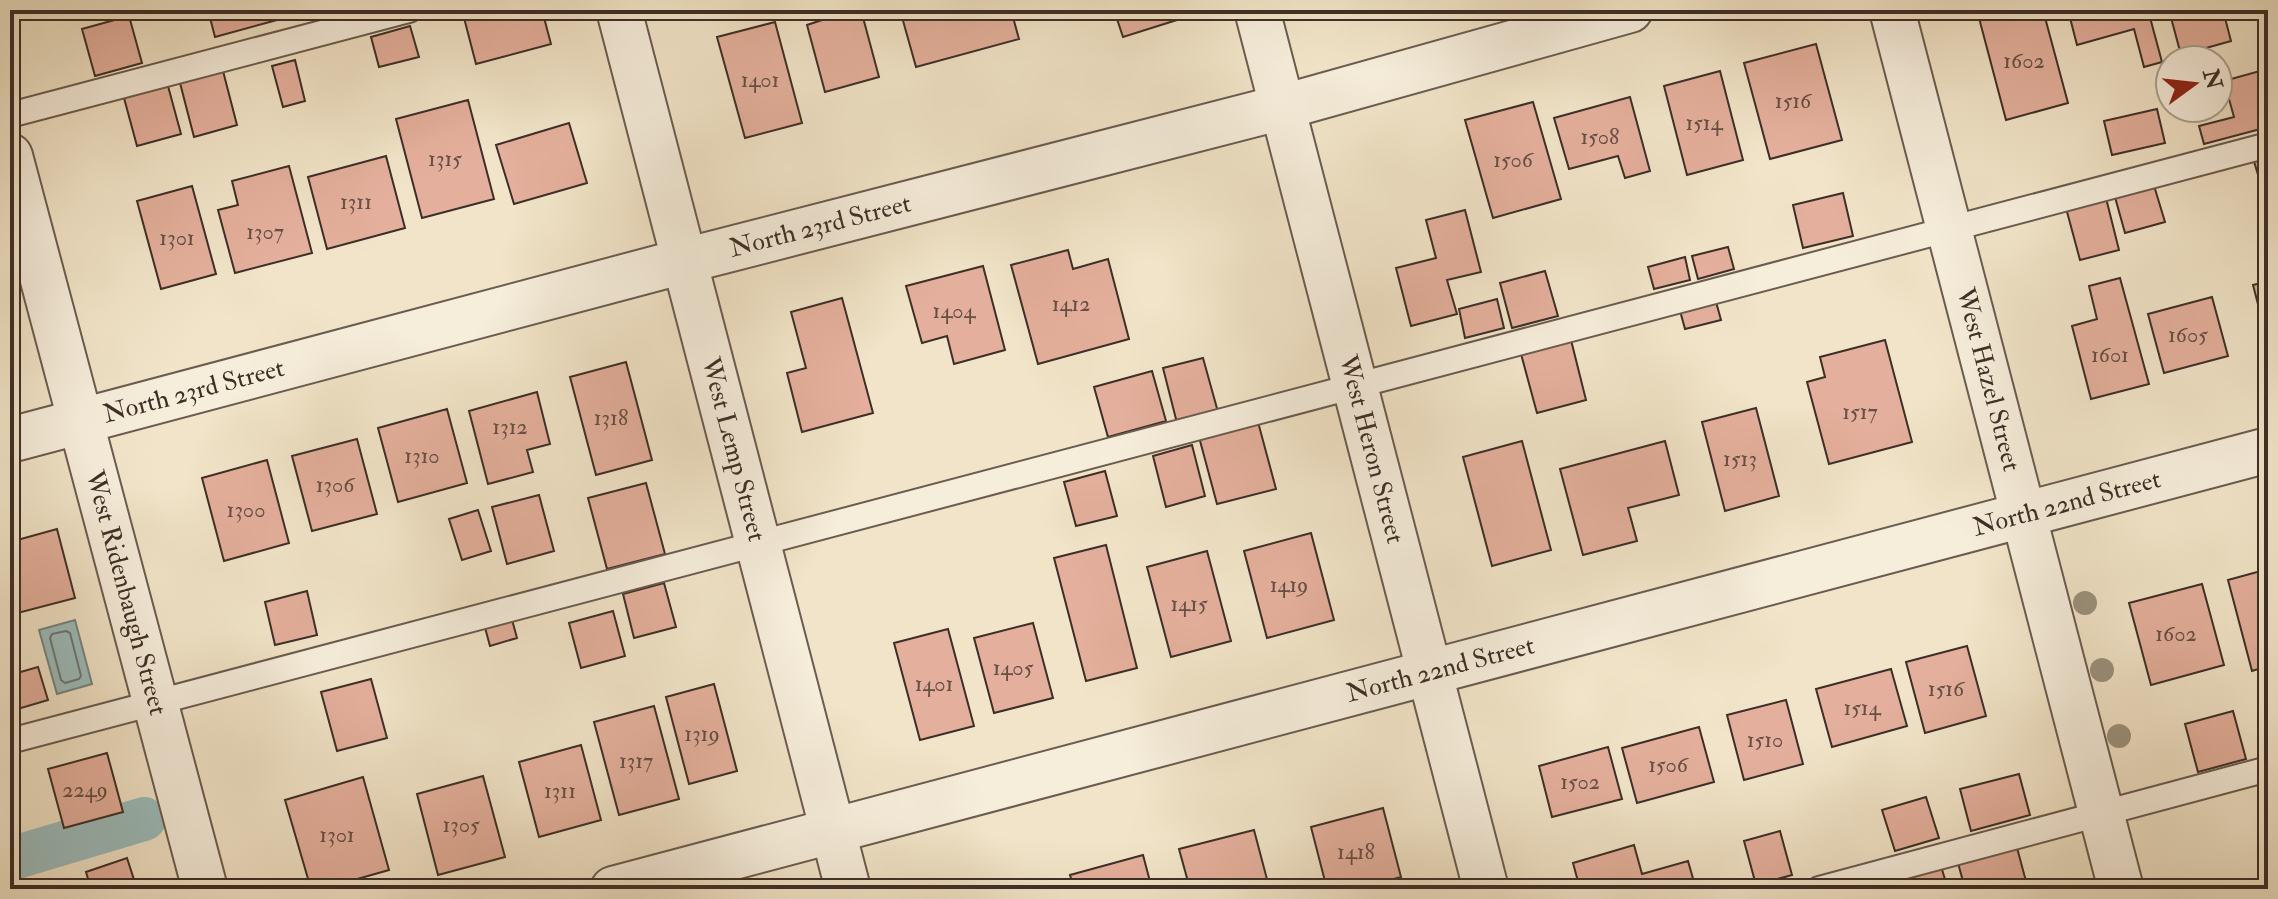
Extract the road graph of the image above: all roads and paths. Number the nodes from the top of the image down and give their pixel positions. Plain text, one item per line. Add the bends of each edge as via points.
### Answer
1 (409, 10) edge
2 (619, 10) edge
3 (1257, 10) edge
4 (1630, 10) edge
5 (1892, 10) edge
6 (1283, 107) junction
7 (10, 115) edge
8 (2268, 145) edge
9 (10, 156) edge
10 (1949, 229) junction
11 (684, 261) junction
12 (1355, 386) junction
13 (80, 421) junction
14 (10, 440) edge
15 (2268, 450) edge
16 (2023, 515) junction
17 (759, 543) junction
18 (1430, 672) junction
19 (155, 703) junction
20 (10, 741) edge
21 (2268, 769) edge
22 (2101, 813) junction
23 (833, 830) junction
24 (205, 889) edge
25 (613, 889) edge
26 (848, 889) edge
27 (1486, 889) edge
28 (1819, 889) edge
29 (2121, 889) edge

1 - 7 lane
2 - 11 street, West Lemp Street
3 - 6 street, West Heron Street
4 - 6 street, North 23rd Street
5 - 10 street, West Hazel Street
6 - 11 street, North 23rd Street
6 - 12 street, West Heron Street
8 - 10 lane
9 - 13 street, West Ridenbaugh Street
10 - 12 lane
10 - 16 street, West Hazel Street
11 - 13 street, North 23rd Street
11 - 17 street, West Lemp Street
12 - 17 lane
12 - 18 street, West Heron Street
13 - 14 street, North 23rd Street
13 - 19 street, West Ridenbaugh Street
15 - 16 street, North 22nd Street
16 - 18 street, North 22nd Street
16 - 22 street, West Hazel Street
17 - 19 lane
17 - 23 street, West Lemp Street
18 - 23 street, North 22nd Street
18 - 27 street, West Heron Street
19 - 20 lane
19 - 24 street, West Ridenbaugh Street
21 - 22 lane
22 - 28 lane
22 - 29 street, West Hazel Street
23 - 25 street, North 22nd Street
23 - 26 street, West Lemp Street

